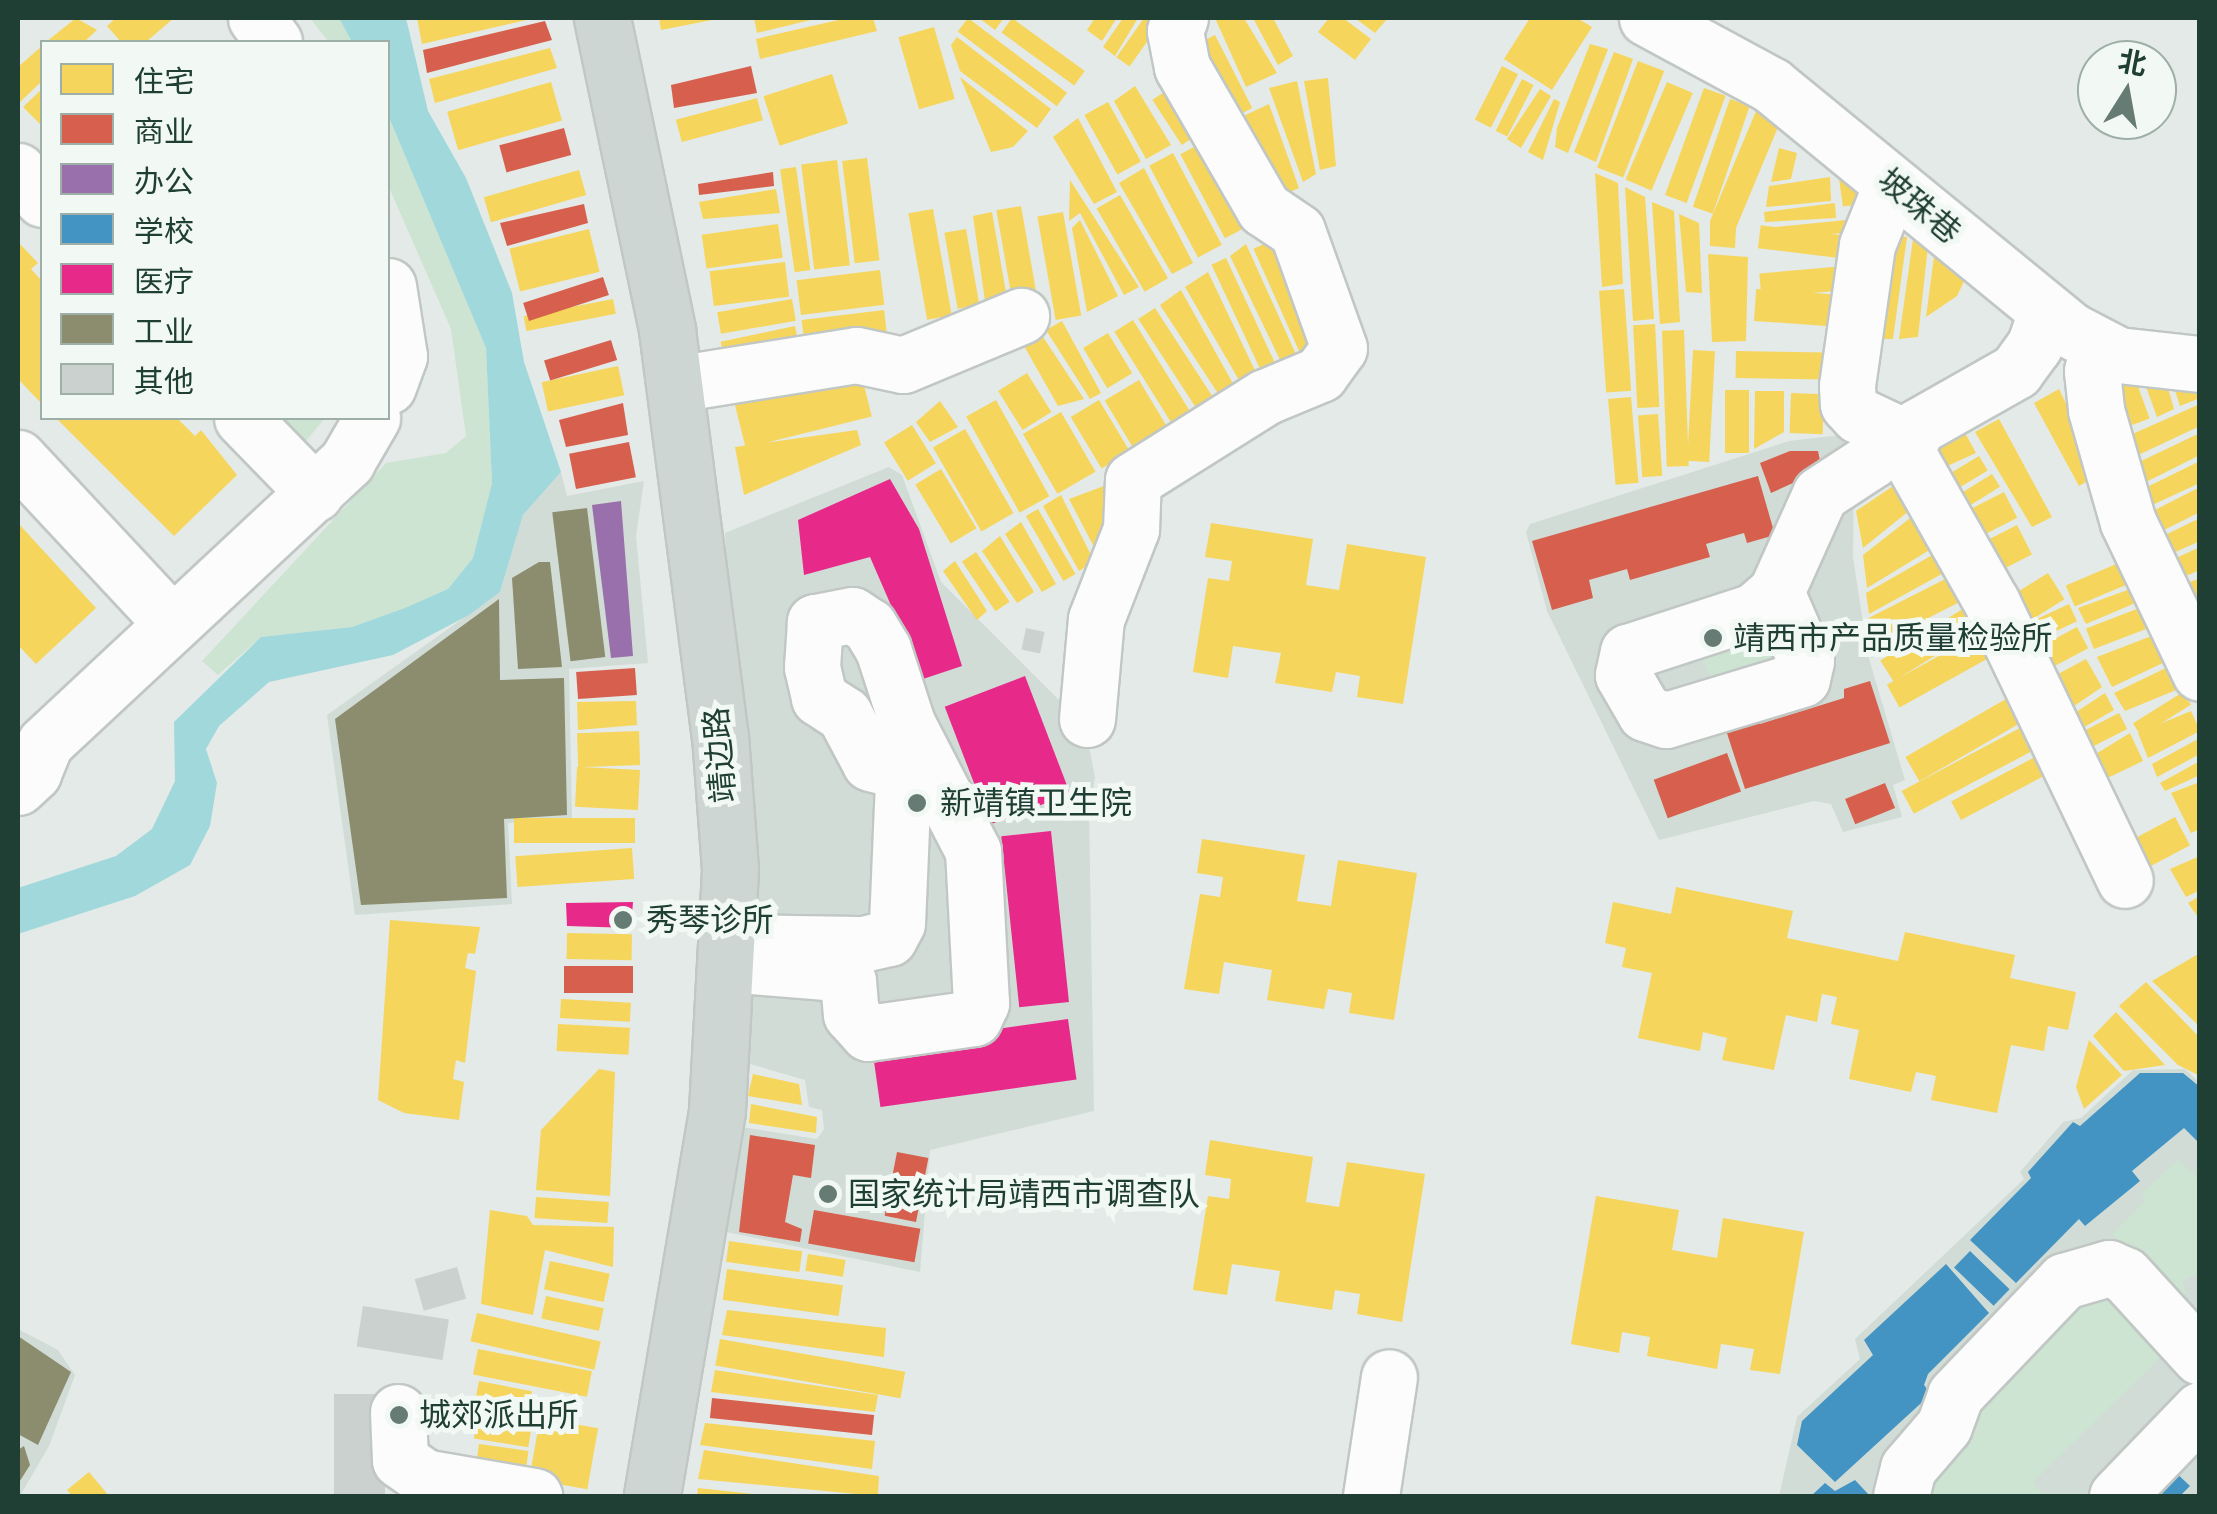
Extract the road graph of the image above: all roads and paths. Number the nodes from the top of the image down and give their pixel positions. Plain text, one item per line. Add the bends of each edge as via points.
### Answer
1 (256, 18) edge
2 (569, 18) edge
3 (602, 18) edge
4 (1180, 18) edge
5 (1647, 18) edge
6 (272, 40) edge
7 (18, 172) edge
8 (1891, 185) junction
9 (40, 197) edge
10 (390, 300) edge
11 (2046, 312) junction
12 (1021, 316) dead end
13 (2098, 348) junction
14 (2200, 364) edge
15 (390, 380) edge
16 (675, 384) junction
17 (244, 420) edge
18 (371, 420) edge
19 (1899, 435) junction
20 (18, 458) edge
21 (315, 492) junction
22 (1776, 592) dead end
23 (171, 622) junction
24 (2200, 673) edge
25 (1087, 719) dead end
26 (27, 750) edge
27 (2125, 880) dead end
28 (727, 953) junction
29 (2200, 1357) edge
30 (1389, 1377) dead end
31 (398, 1412) dead end
32 (2190, 1441) edge
33 (534, 1496) edge
34 (628, 1496) edge
35 (652, 1496) edge
36 (1371, 1496) edge
37 (1900, 1496) edge
38 (2117, 1496) edge

1 - 6 street
2 - 34 main road, 靖边路 via 641,335 693,777 688,1107
3 - 16 main road, 靖边路
4 - 25 street via 1175,31 1182,67 1264,209 1298,231 1339,348 1320,374 1265,397 1133,480 1131,529 1096,620
5 - 8 street, 坡珠巷 via 1772,85
7 - 9 street
8 - 11 street, 坡珠巷
8 - 19 street via 1869,235 1847,386 1848,404 1858,415
10 - 15 street via 398,356
11 - 13 street, 坡珠巷
11 - 19 street via 2016,371 1979,397
12 - 16 street via 903,364 856,355
13 - 14 street, 坡珠巷 via 2144,361
13 - 24 street via 2092,371 2096,410 2128,522
16 - 28 main road, 靖边路 via 720,736 730,870
17 - 21 street
18 - 21 street via 346,461
19 - 22 street via 1810,508 1801,546
19 - 27 street via 1992,603
20 - 23 street
21 - 23 street
23 - 26 street
28 - 28 street via 839,973 848,981 850,1014 868,1032 974,1018 981,1003 973,851 907,723 883,649 870,626 852,616 815,622 812,667 818,698 844,714 870,763 894,769 903,781 897,923 889,938 862,944
28 - 35 main road, 靖边路 via 717,1111
29 - 37 street via 2126,1275 2109,1268 2064,1281 1955,1395 1944,1426 1908,1468
30 - 36 street
31 - 33 street via 400,1460 424,1477
32 - 38 street

